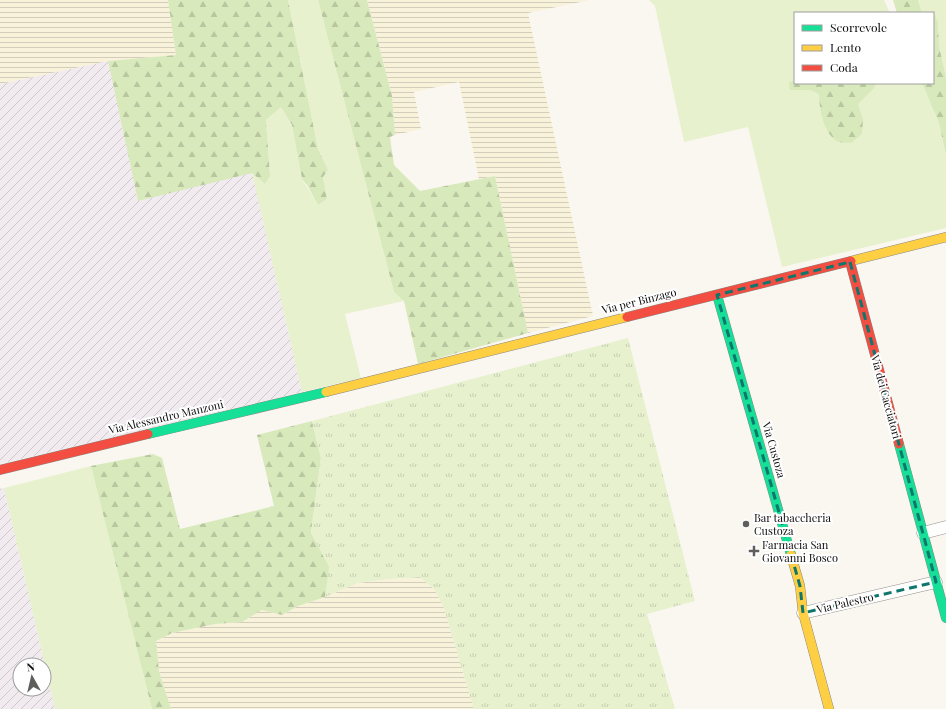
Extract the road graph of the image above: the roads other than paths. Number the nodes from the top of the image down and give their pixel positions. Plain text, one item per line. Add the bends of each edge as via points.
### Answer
1 (946, 237) edge
2 (850, 262) junction
3 (717, 294) junction
4 (338, 389) joint
5 (0, 470) edge
6 (946, 527) edge
7 (923, 533) junction
8 (936, 582) junction
9 (803, 613) junction
10 (946, 618) edge
11 (829, 709) edge

1 - 2 main road, Via per Binzago
2 - 3 main road, Via per Binzago
2 - 7 main road, Via dei Cacciatori
3 - 4 main road, Via per Binzago
3 - 9 main road, Via Custoza via 800,586
4 - 5 main road, Via Alessandro Manzoni
6 - 7 street
7 - 8 main road, Via dei Cacciatori
8 - 9 street, Via Palestro
8 - 10 main road, Via dei Cacciatori
9 - 11 main road, Via Palestro

